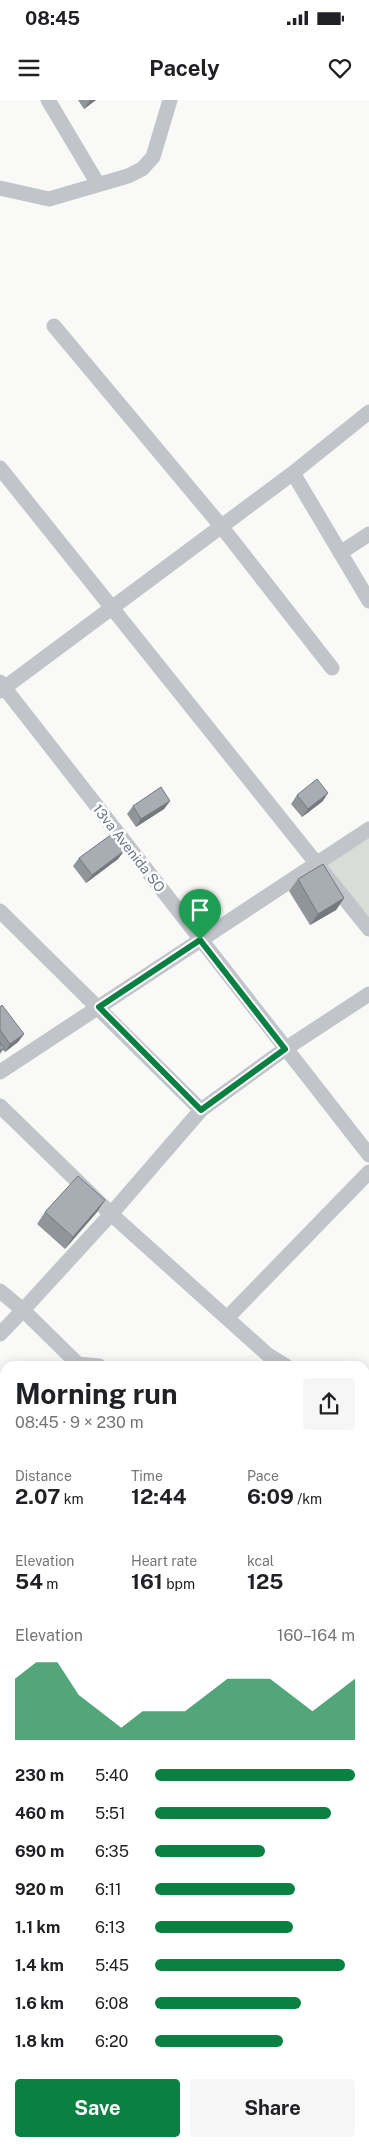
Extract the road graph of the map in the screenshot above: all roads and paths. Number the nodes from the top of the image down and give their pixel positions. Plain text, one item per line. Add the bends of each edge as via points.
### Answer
1 (48, 100) edge
2 (170, 100) edge
3 (98, 184) junction
4 (0, 188) edge
5 (54, 326) dead end
6 (369, 412) edge
7 (0, 468) edge
8 (293, 473) junction
9 (221, 526) junction
10 (369, 534) edge
11 (340, 553) junction
12 (369, 601) edge
13 (113, 607) junction
14 (332, 668) dead end
15 (1, 687) edge
16 (369, 829) edge
17 (317, 863) junction
18 (0, 911) edge
19 (369, 929) edge
20 (200, 940) junction
21 (369, 994) edge
22 (99, 1007) junction
23 (285, 1049) junction
24 (0, 1072) edge
25 (0, 1106) edge
26 (201, 1110) junction
27 (369, 1155) edge
28 (369, 1172) edge
29 (111, 1214) junction
30 (0, 1291) edge
31 (23, 1310) junction
32 (227, 1318) junction
33 (0, 1334) edge
34 (75, 1361) edge
35 (278, 1361) edge

1 - 3 street
2 - 3 street via 153,157 142,169 128,176
3 - 4 street via 49,200
5 - 9 street
6 - 8 street
7 - 13 street
8 - 9 street
8 - 11 street
9 - 13 street
9 - 14 street
10 - 11 street
11 - 12 street
13 - 15 street
13 - 17 street
15 - 20 street, 13va Avenida SO
16 - 17 street
17 - 19 street
17 - 20 street
18 - 22 street
20 - 22 street
20 - 23 street, 13va Avenida SO
21 - 23 street
22 - 24 street
22 - 26 street
23 - 26 street
23 - 27 street, 13va Avenida SO
25 - 29 street
26 - 29 street
28 - 32 street
29 - 31 street
29 - 32 street
30 - 31 street
31 - 33 street
31 - 34 street
32 - 35 street

